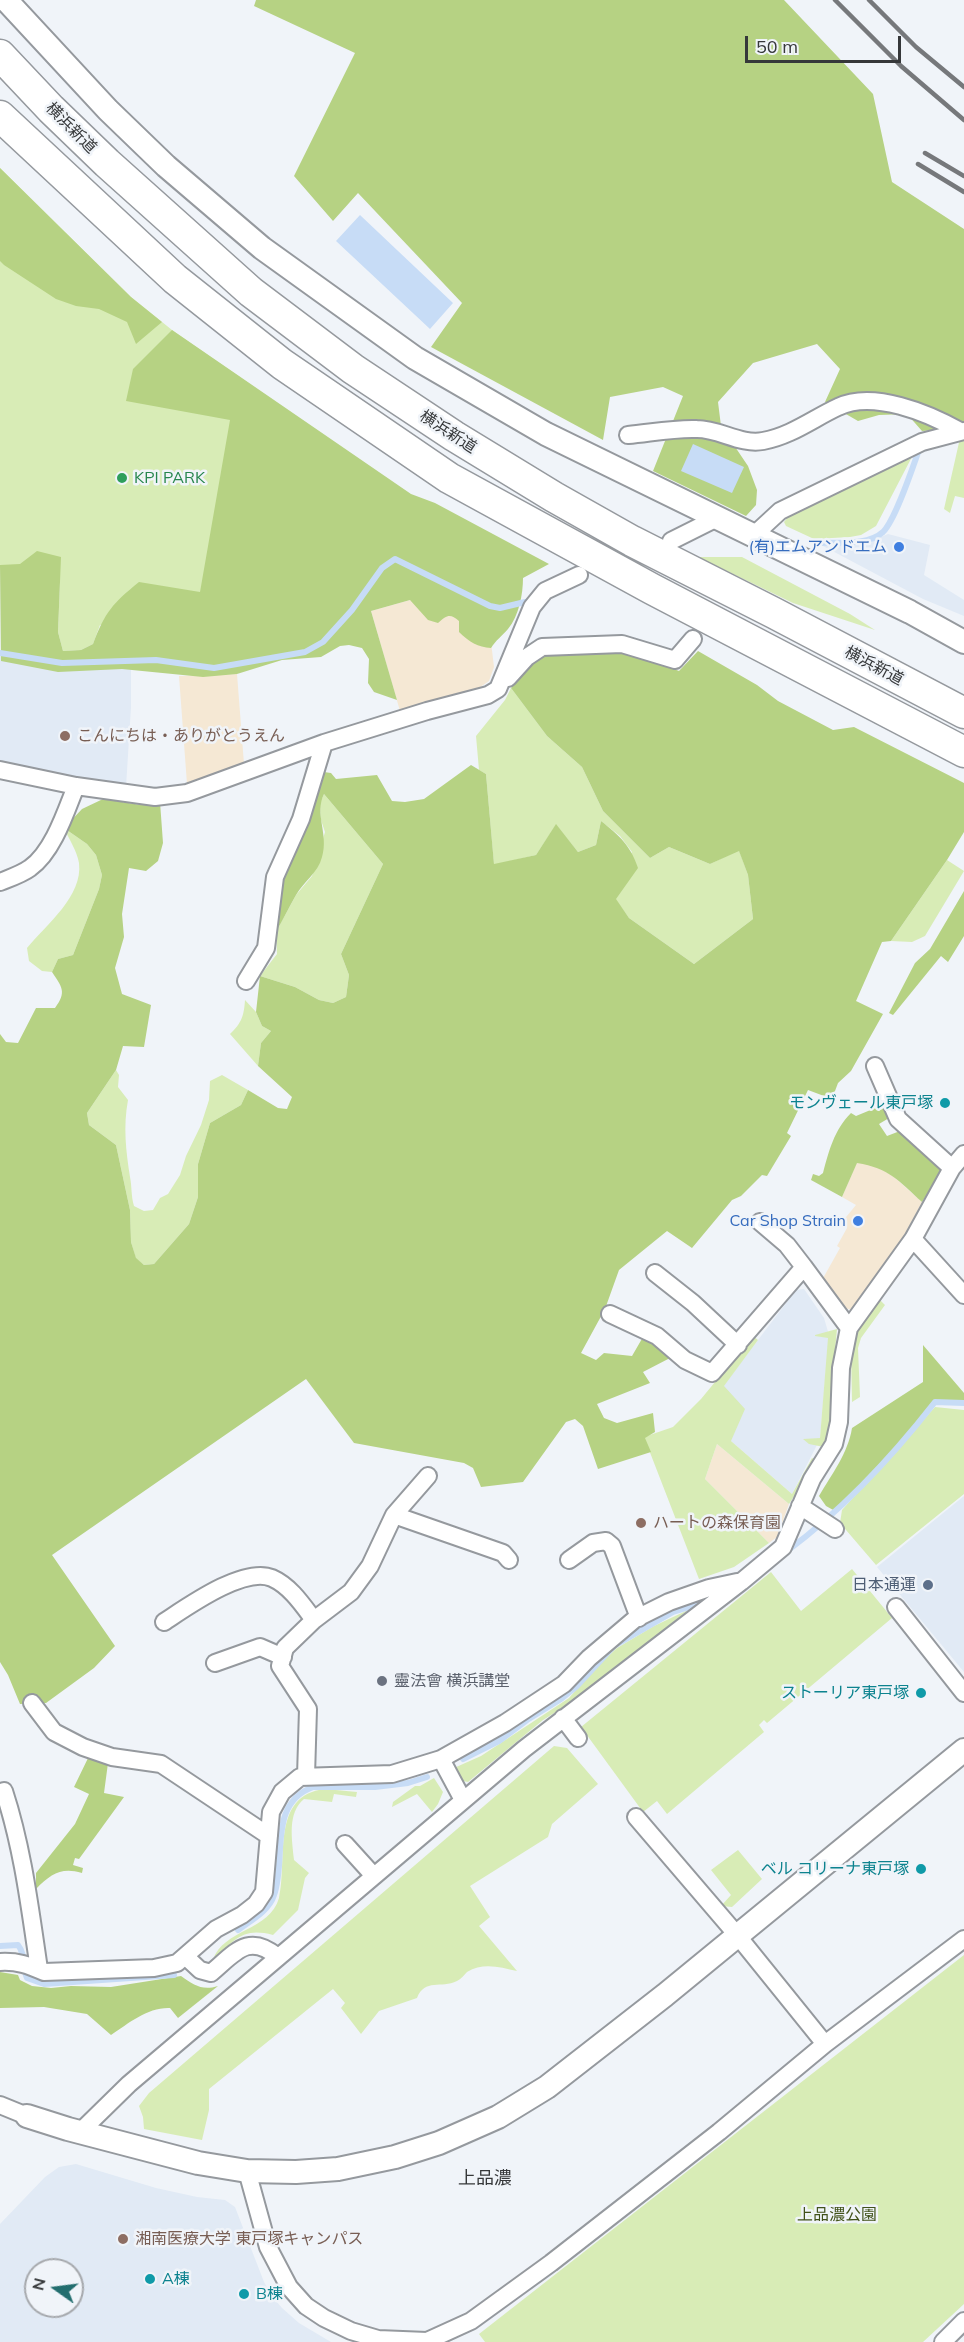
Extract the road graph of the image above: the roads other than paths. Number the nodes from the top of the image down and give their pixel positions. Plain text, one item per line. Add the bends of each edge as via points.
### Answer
1 (6, 0) edge
2 (0, 55) edge
3 (0, 116) edge
4 (962, 431) edge
5 (628, 435) dead end
6 (717, 518) junction
7 (754, 535) junction
8 (671, 541) dead end
9 (579, 575) dead end
10 (693, 639) dead end
11 (964, 642) edge
12 (498, 689) junction
13 (964, 713) edge
14 (324, 743) junction
15 (964, 752) edge
16 (0, 770) edge
17 (76, 786) junction
18 (0, 882) edge
19 (246, 981) dead end
20 (875, 1066) dead end
21 (964, 1154) edge
22 (952, 1168) junction
23 (760, 1222) dead end
24 (913, 1239) junction
25 (804, 1267) junction
26 (655, 1274) dead end
27 (964, 1295) edge
28 (610, 1314) dead end
29 (849, 1328) junction
30 (738, 1345) junction
31 (428, 1476) dead end
32 (800, 1506) junction
33 (394, 1515) junction
34 (835, 1529) dead end
35 (509, 1560) dead end
36 (569, 1560) dead end
37 (741, 1582) junction
38 (896, 1607) dead end
39 (639, 1618) junction
40 (314, 1620) junction
41 (164, 1622) dead end
42 (283, 1657) junction
43 (215, 1663) dead end
44 (964, 1692) edge
45 (32, 1703) dead end
46 (563, 1718) junction
47 (578, 1738) dead end
48 (961, 1758) edge
49 (441, 1759) junction
50 (306, 1776) junction
51 (4, 1791) dead end
52 (463, 1800) junction
53 (636, 1816) dead end
54 (269, 1836) junction
55 (345, 1844) dead end
56 (374, 1876) junction
57 (737, 1935) junction
58 (964, 1939) edge
59 (185, 1956) junction
60 (278, 1957) junction
61 (21, 1964) edge
62 (825, 2044) junction
63 (0, 2105) edge
64 (27, 2116) joint
65 (80, 2132) junction
66 (247, 2171) junction
67 (964, 2321) edge
68 (427, 2341) edge
69 (943, 2342) edge

1 - 6 street via 108,110 261,248 415,358 536,429
2 - 13 highway, 横浜新道 via 140,194 251,292 353,369 454,436 622,536
3 - 15 highway via 175,279 282,364 449,478
4 - 5 street via 934,416 879,401 856,400 763,441 741,441 697,429
4 - 7 street via 922,442 780,511
6 - 7 street
6 - 8 street
7 - 11 street
9 - 12 street via 545,591 532,607
10 - 12 street via 675,660 622,644 542,647 527,657
12 - 14 street
14 - 17 street via 187,793 154,797
14 - 19 street via 301,819 275,876 266,948
16 - 17 street
17 - 18 street via 61,824 41,857 30,868
20 - 22 street via 898,1119
21 - 22 street
22 - 24 street
23 - 25 street via 787,1245
24 - 27 street
24 - 29 street
25 - 29 street
25 - 30 street
26 - 30 street
28 - 30 street via 657,1336 685,1360 712,1373
29 - 32 street via 834,1444
31 - 33 street
32 - 34 street
32 - 37 street via 783,1547
33 - 35 street via 503,1553
33 - 40 street via 370,1566 351,1592
36 - 39 street via 594,1543 606,1541 612,1546
37 - 39 street via 669,1602
37 - 46 street
38 - 44 street
39 - 49 street via 564,1684
40 - 41 street via 295,1594 271,1577 251,1576 205,1595
40 - 42 street via 285,1648
42 - 43 street via 260,1647
42 - 50 street via 280,1666 308,1709
45 - 54 street via 54,1732 112,1757 161,1764
46 - 47 street
46 - 52 street
48 - 57 street
49 - 50 street via 392,1774
49 - 52 street
50 - 54 street via 282,1792 271,1812
51 - 61 street via 22,1859
52 - 56 street
53 - 57 street
54 - 59 street via 264,1892 256,1904 216,1929
55 - 56 street
56 - 60 street
57 - 62 street
57 - 66 street via 547,2087 498,2117 395,2157 338,2169
58 - 62 street
59 - 60 street via 200,1970 211,1973 244,1946 258,1944
59 - 61 street via 154,1968 44,1972
60 - 65 street via 129,2084
62 - 68 street via 551,2263 471,2322
63 - 64 street
64 - 65 street
65 - 66 street via 198,2163
66 - 68 street via 267,2247 289,2287 306,2306 351,2331 378,2339
67 - 69 street

